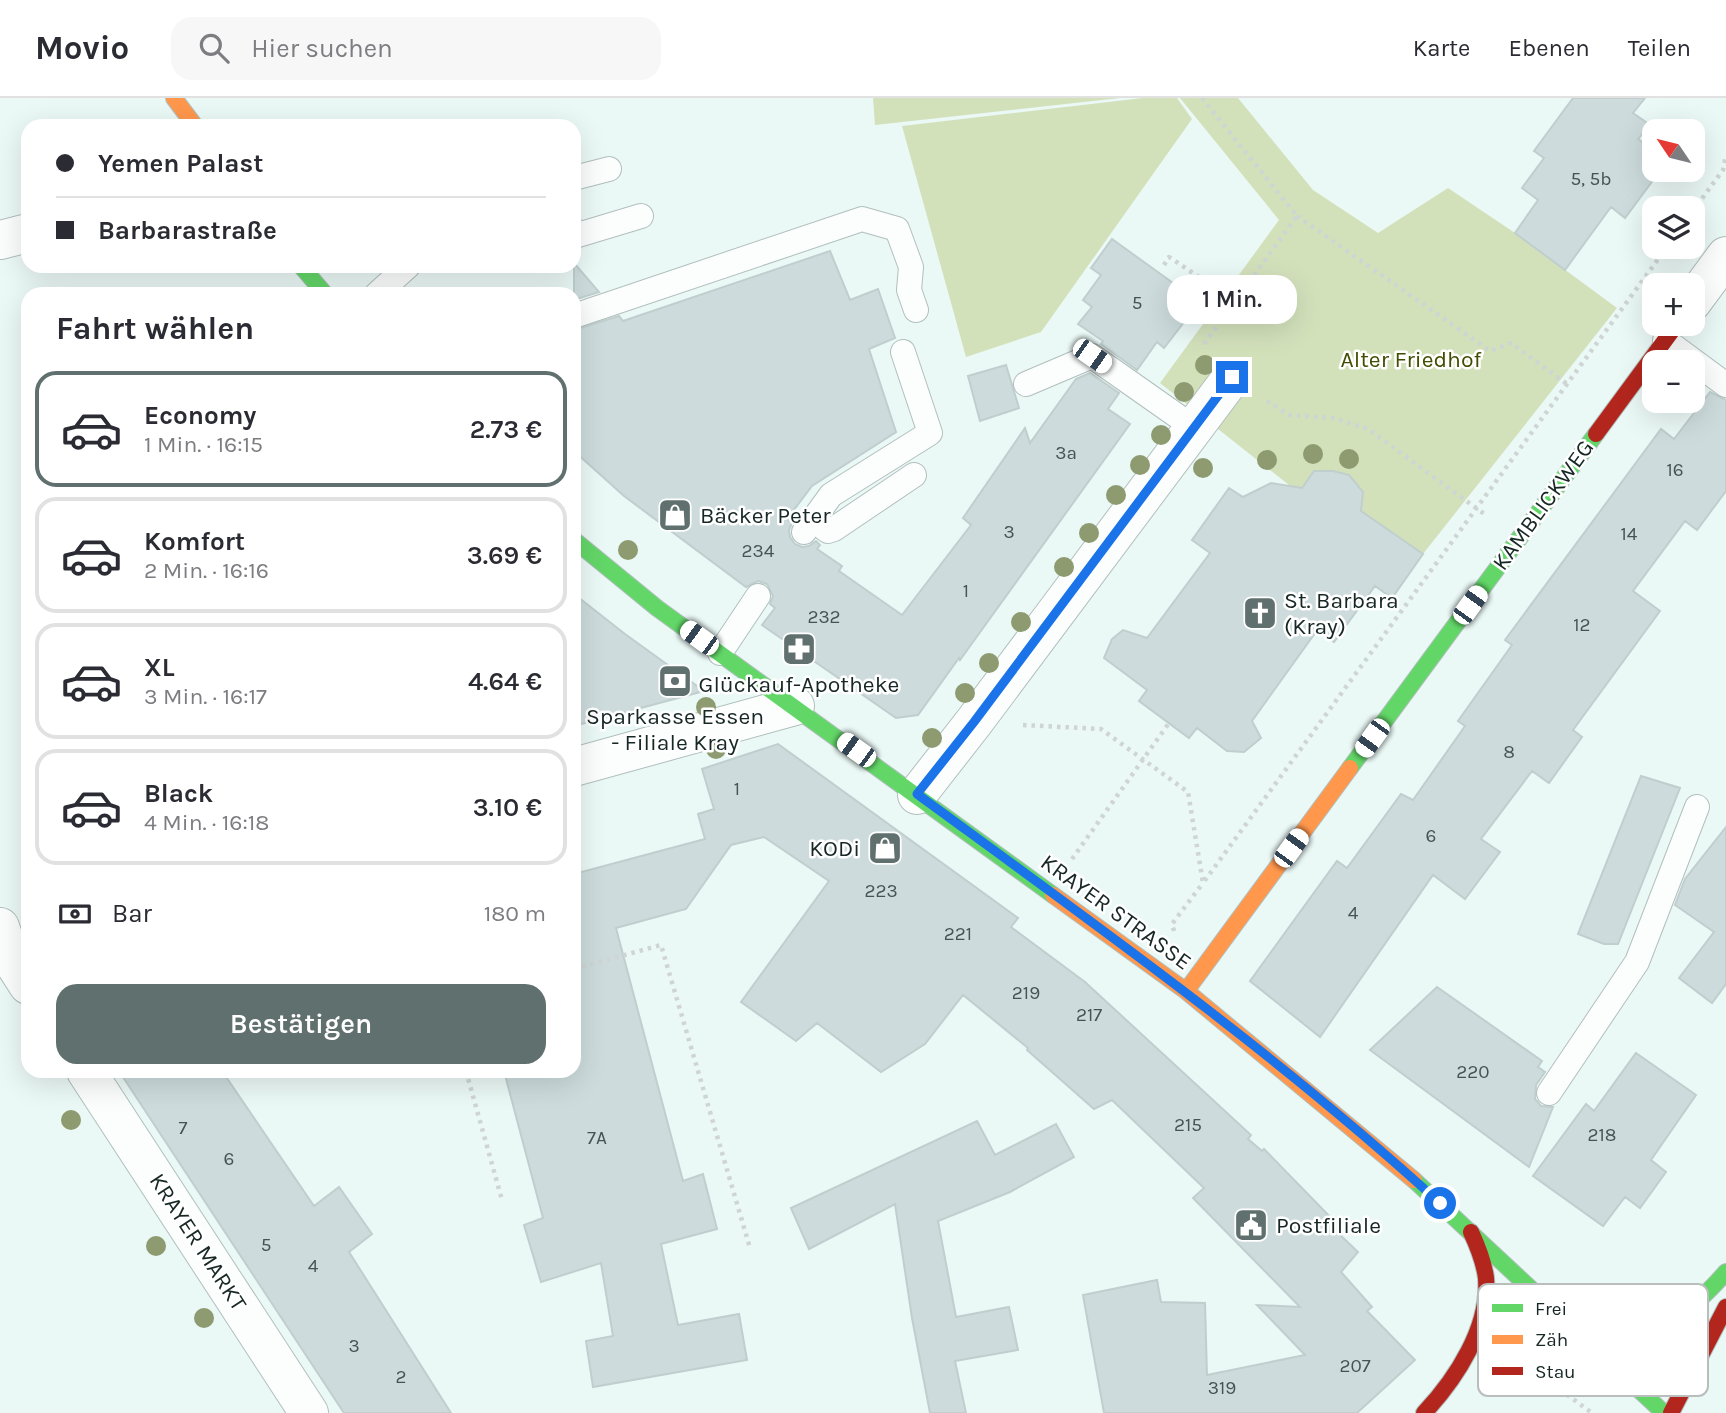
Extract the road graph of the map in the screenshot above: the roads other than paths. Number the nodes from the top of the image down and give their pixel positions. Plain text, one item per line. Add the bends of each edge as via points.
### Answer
1 (174, 98) edge
2 (190, 119) edge
3 (609, 169) dead end
4 (581, 176) edge
5 (641, 216) dead end
6 (581, 234) edge
7 (21, 235) edge
8 (0, 240) edge
9 (1726, 256) edge
10 (307, 273) edge
11 (400, 273) edge
12 (1705, 284) edge
13 (318, 287) edge
14 (385, 287) edge
15 (916, 310) dead end
16 (581, 314) edge
17 (1668, 336) edge
18 (1675, 336) edge
19 (903, 352) dead end
20 (1232, 377) road end
21 (1026, 384) dead end
22 (1726, 385) edge
23 (1193, 427) junction
24 (914, 475) dead end
25 (581, 546) edge
26 (758, 596) dead end
27 (720, 653) junction
28 (795, 706) junction
29 (581, 765) edge
30 (917, 794) junction
31 (1698, 807) dead end
32 (21, 920) edge
33 (0, 926) edge
34 (21, 974) edge
35 (1186, 991) junction
36 (91, 1078) edge
37 (1549, 1093) dead end
38 (1471, 1231) junction
39 (1726, 1272) edge
40 (1486, 1284) edge
41 (1527, 1284) edge
42 (1708, 1293) edge
43 (1726, 1307) edge
44 (1478, 1320) edge
45 (1708, 1342) edge
46 (1646, 1396) edge
47 (1680, 1396) edge
48 (309, 1413) edge
49 (1424, 1413) edge
50 (1664, 1413) edge
51 (1671, 1413) edge

1 - 2 main road
3 - 4 lane
5 - 6 lane
7 - 8 street
9 - 12 street
10 - 13 main road
11 - 14 lane
15 - 16 lane via 909,290 911,267 897,229 862,219
17 - 35 main road, KAMBLICKWEG
18 - 22 lane
19 - 24 lane via 930,433 831,495 808,526 834,529
20 - 23 street
21 - 23 lane via 1092,356
23 - 30 street
25 - 27 main road, KRAYER STRASSE
26 - 27 lane
27 - 28 main road, KRAYER STRASSE
28 - 29 street
28 - 30 main road, KRAYER STRASSE
30 - 35 main road, KRAYER STRASSE
31 - 37 lane via 1637,962
32 - 33 street
33 - 34 street
35 - 38 main road, KRAYER STRASSE via 1393,1160
36 - 48 street, KRAYER MARKT
38 - 40 main road
38 - 41 main road, KRAYER STRASSE
39 - 42 main road
43 - 45 main road
44 - 49 main road via 1452,1380
46 - 50 main road, KRAYER STRASSE
47 - 51 main road

